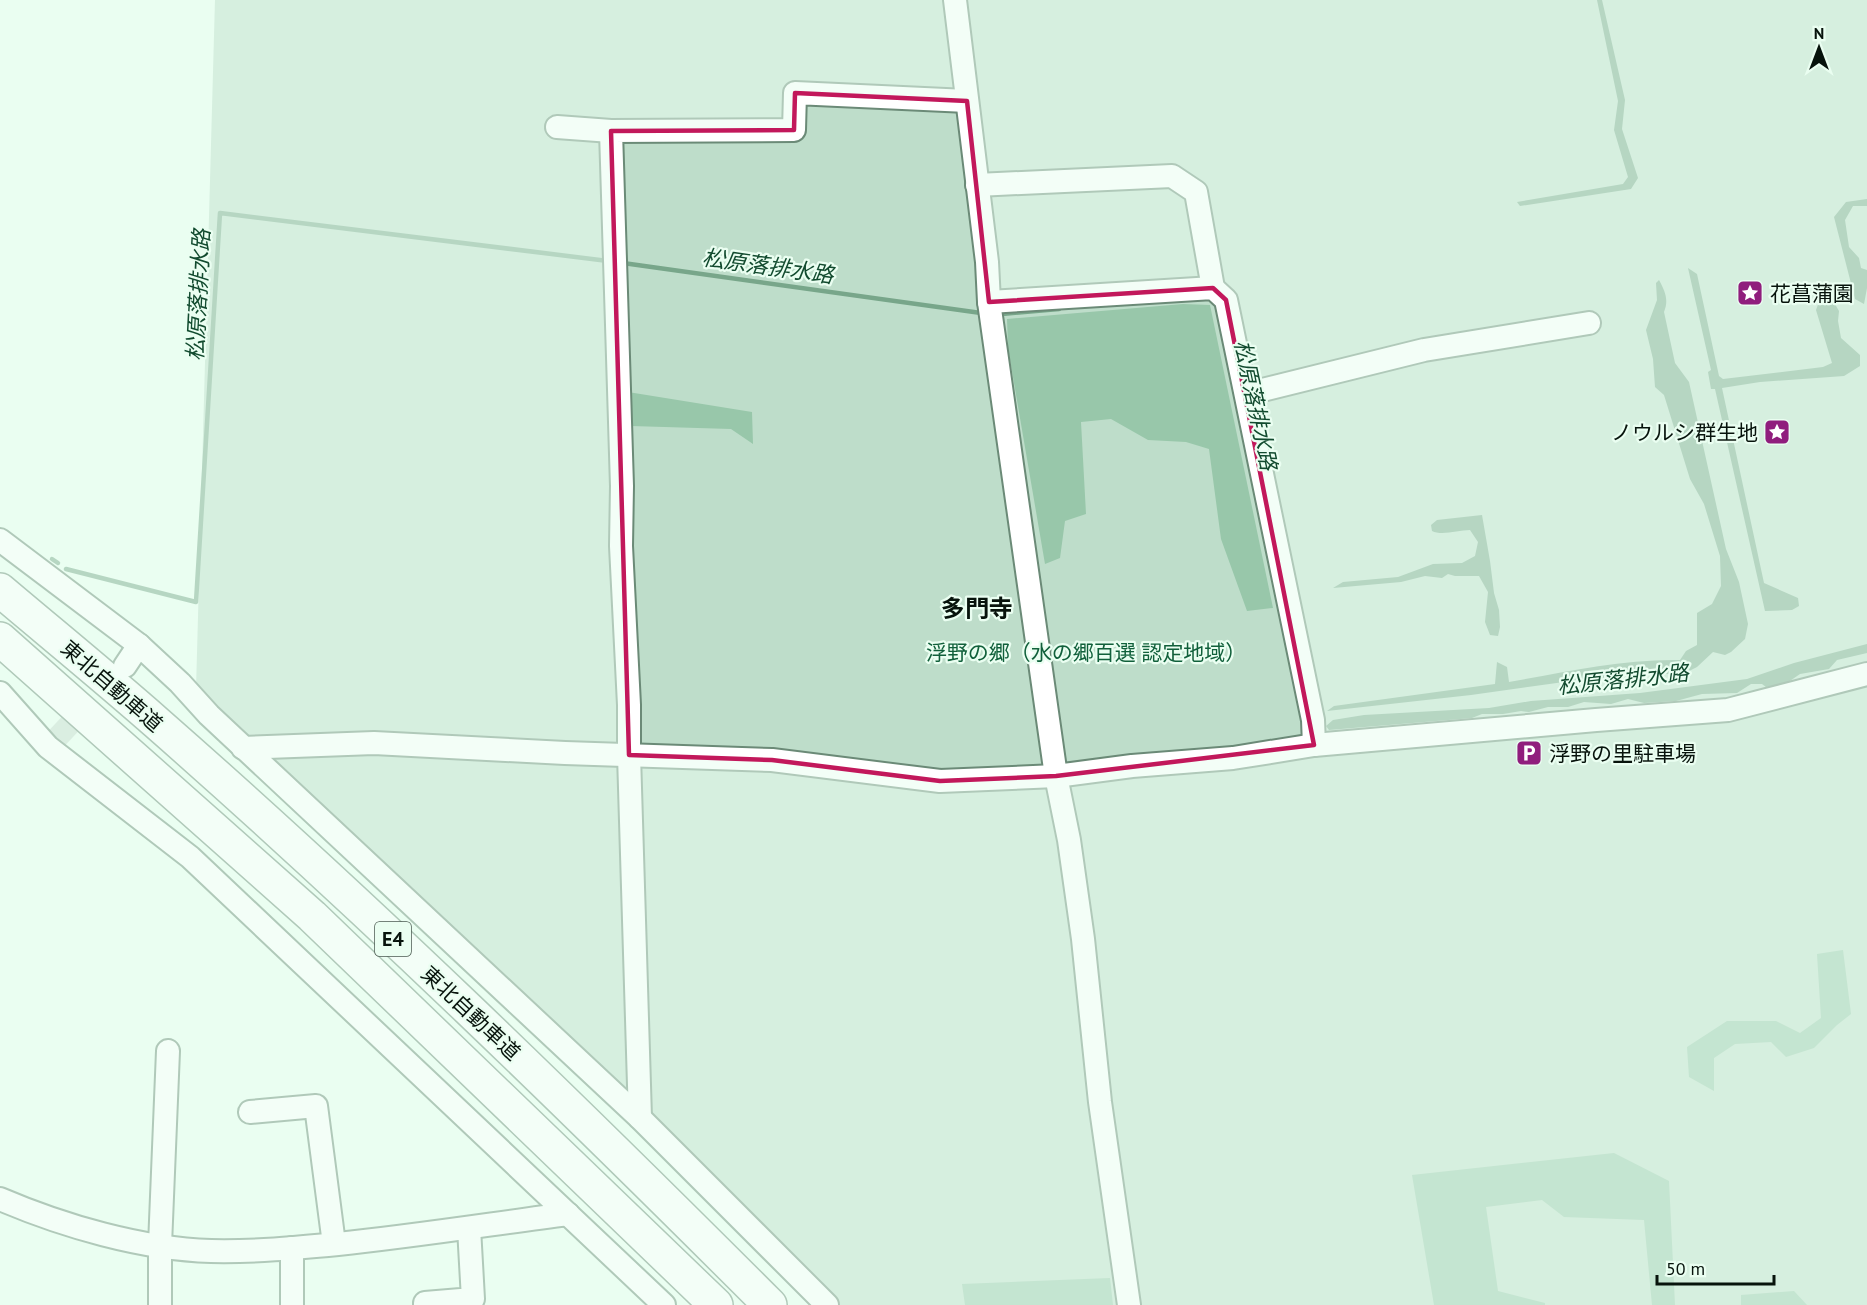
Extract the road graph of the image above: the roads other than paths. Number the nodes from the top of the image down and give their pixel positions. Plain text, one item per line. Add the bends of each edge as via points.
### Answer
1 (955, 0) edge
2 (967, 101) junction
3 (557, 127) dead end
4 (611, 131) junction
5 (978, 185) junction
6 (1213, 288) junction
7 (989, 302) junction
8 (1589, 323) dead end
9 (1246, 394) junction
10 (0, 540) edge
11 (0, 590) edge
12 (0, 639) edge
13 (139, 645) junction
14 (124, 666) tunnel mouth
15 (1867, 674) edge
16 (0, 693) edge
17 (1314, 745) junction
18 (243, 748) junction
19 (629, 755) junction
20 (1056, 776) junction
21 (168, 1051) dead end
22 (250, 1112) dead end
23 (640, 1118) junction
24 (0, 1200) edge
25 (568, 1214) junction
26 (469, 1228) junction
27 (334, 1244) junction
28 (160, 1245) junction
29 (292, 1248) junction
30 (653, 1300) edge
31 (160, 1305) edge
32 (292, 1305) edge
33 (425, 1305) edge
34 (716, 1305) edge
35 (770, 1305) edge
36 (827, 1305) edge
37 (1129, 1305) edge

1 - 2 street
2 - 4 street via 795,93 794,130
2 - 5 street
3 - 4 street
4 - 19 street
5 - 6 street via 1172,176 1196,192
5 - 7 street
6 - 7 street
6 - 9 street via 1226,300
7 - 20 street
8 - 9 street via 1424,350
9 - 17 street via 1313,720
10 - 13 street
11 - 35 highway, 東北自動車道 / E4 via 157,723 336,886 545,1083
12 - 34 highway, 東北自動車道 / E4 via 312,916
13 - 14 street
13 - 18 street
15 - 17 street via 1728,710
16 - 25 street via 52,743 190,857
17 - 20 street via 1233,758
18 - 19 street via 374,743
18 - 23 street
19 - 20 street via 772,760 940,781
19 - 23 street
20 - 37 street via 1070,840 1100,1102
21 - 28 street
22 - 27 street via 316,1106
23 - 36 street
24 - 28 street via 96,1232
25 - 26 street
25 - 30 street
26 - 27 street
26 - 33 street via 474,1299
27 - 29 street
28 - 29 street via 210,1251
28 - 31 street
29 - 32 street

